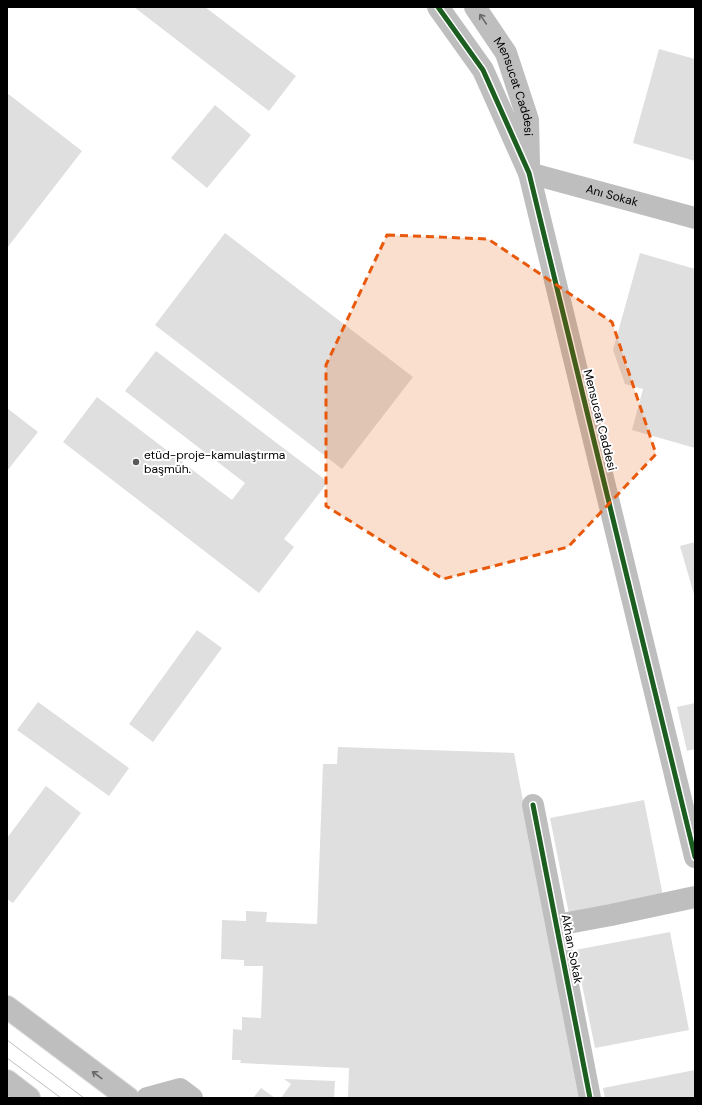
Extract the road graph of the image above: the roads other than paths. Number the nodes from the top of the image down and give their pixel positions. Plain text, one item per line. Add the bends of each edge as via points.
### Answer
1 (438, 7) edge
2 (475, 7) edge
3 (530, 173) junction
4 (695, 218) edge
5 (533, 805) dead end
6 (695, 857) edge
7 (695, 896) edge
8 (557, 925) junction
9 (7, 1007) edge
10 (7, 1081) edge
11 (29, 1098) edge
12 (128, 1098) edge
13 (147, 1098) edge
14 (192, 1098) edge
15 (590, 1098) edge

1 - 3 main road, Mensucat Caddesi via 483,70
3 -> 2 main road, Mensucat Caddesi via 526,113 506,53
3 - 4 main road, Anı Sokak
3 - 6 main road, Mensucat Caddesi
5 - 8 main road, Akhan Sokak
7 - 8 main road
8 - 15 main road, Akhan Sokak
12 -> 9 main road
10 - 11 main road
13 - 14 main road via 180,1089

